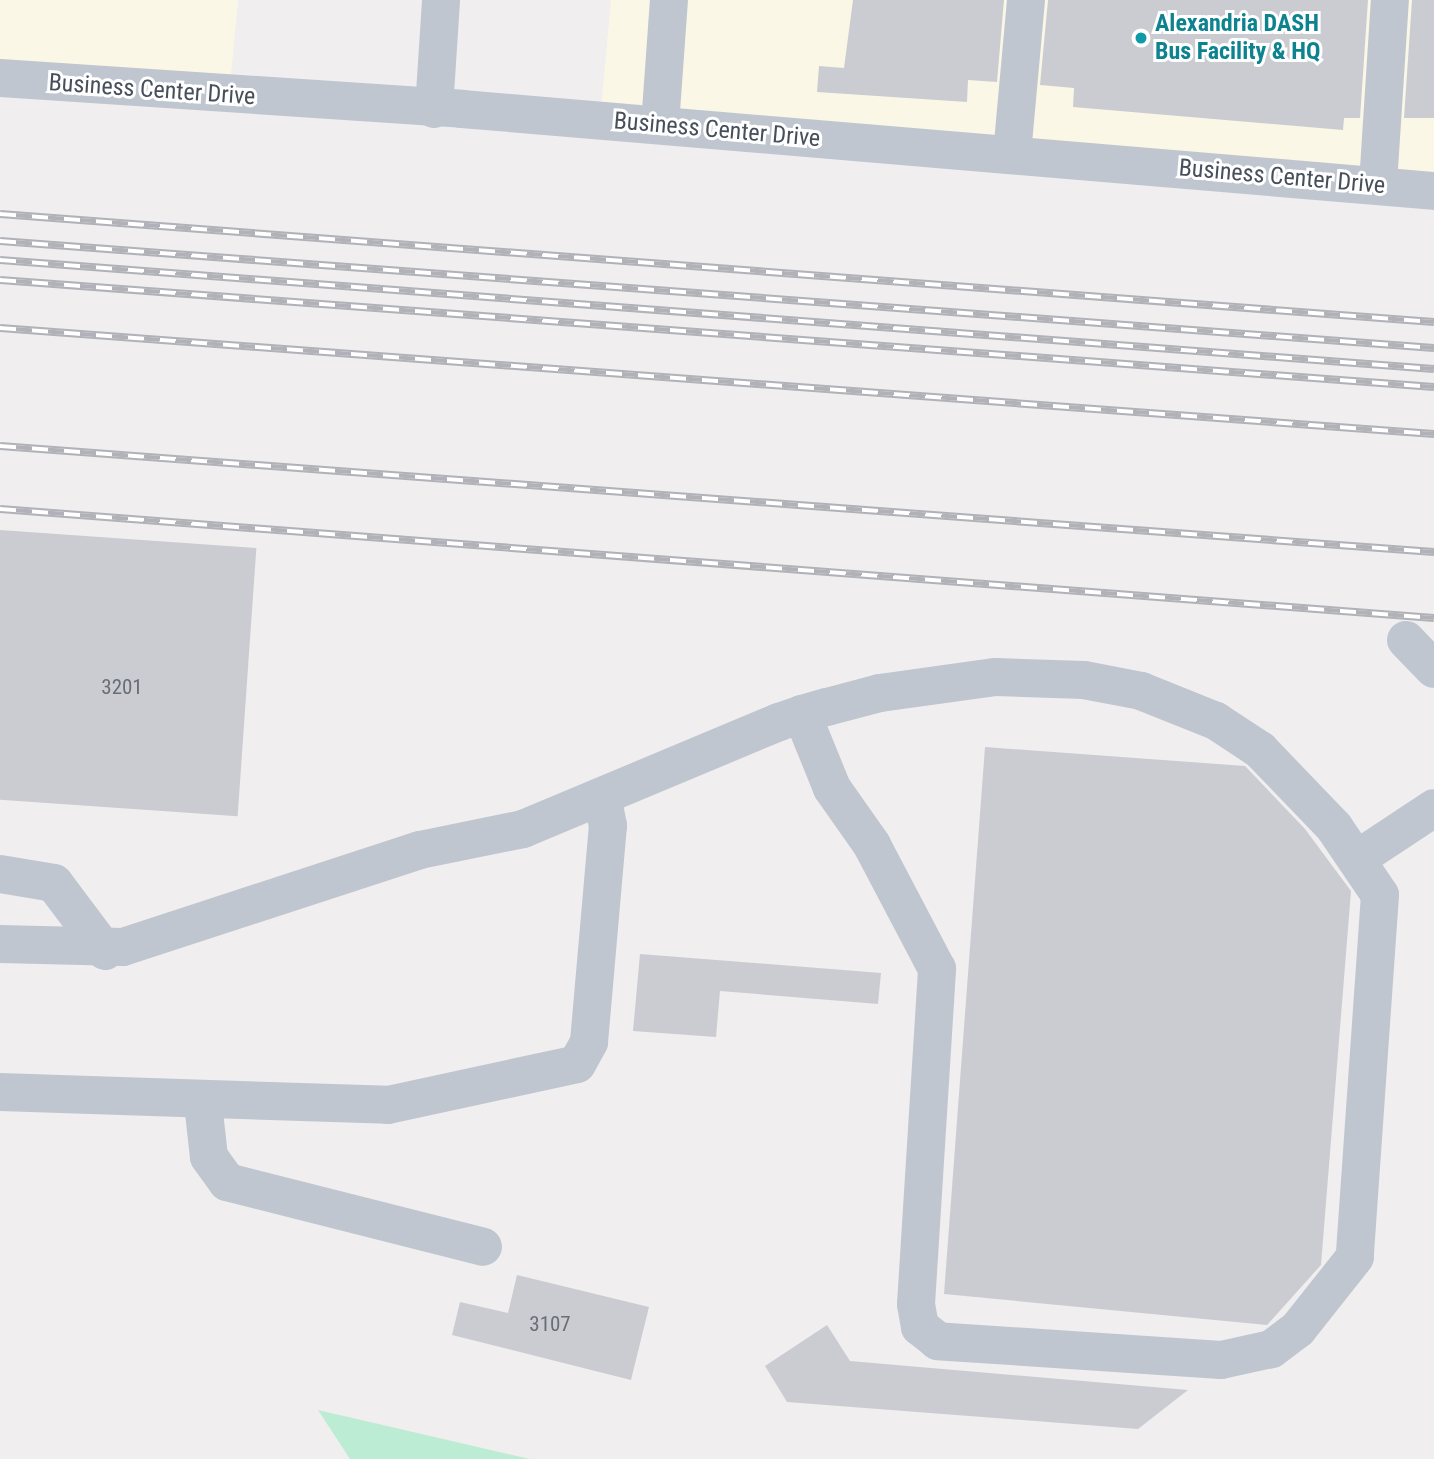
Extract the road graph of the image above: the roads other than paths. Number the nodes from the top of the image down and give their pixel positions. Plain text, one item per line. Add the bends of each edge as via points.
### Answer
1 (441, 0) edge
2 (669, 0) edge
3 (1026, 0) edge
4 (1390, 0) edge
5 (0, 78) edge
6 (434, 108) junction
7 (660, 125) junction
8 (1012, 154) junction
9 (1378, 184) junction
10 (1434, 191) edge
11 (1434, 643) edge
12 (1434, 669) edge
13 (802, 714) junction
14 (603, 800) junction
15 (1434, 808) edge
16 (1357, 859) junction
17 (0, 874) edge
18 (0, 944) edge
19 (104, 951) junction
20 (0, 1092) edge
21 (203, 1103) junction
22 (483, 1247) dead end

1 - 6 street
2 - 7 street
3 - 8 street
4 - 9 street
5 - 6 street, Business Center Drive
6 - 7 street, Business Center Drive
7 - 8 street, Business Center Drive
8 - 9 street, Business Center Drive
9 - 10 street, Business Center Drive
11 - 12 street via 1406,640
13 - 14 street
13 - 16 street via 894,691 996,677 1066,679 1141,691 1216,721 1260,750
13 - 16 street via 818,760 937,969 915,1304 920,1327 938,1340 1221,1360 1271,1349 1327,1300 1355,1257 1381,938 1380,895
14 - 19 street via 523,829 420,850
14 - 21 street via 608,826 584,1060 395,1104
15 - 16 street
17 - 19 street via 54,883
18 - 19 street
20 - 21 street
21 - 22 street via 209,1157 227,1182

